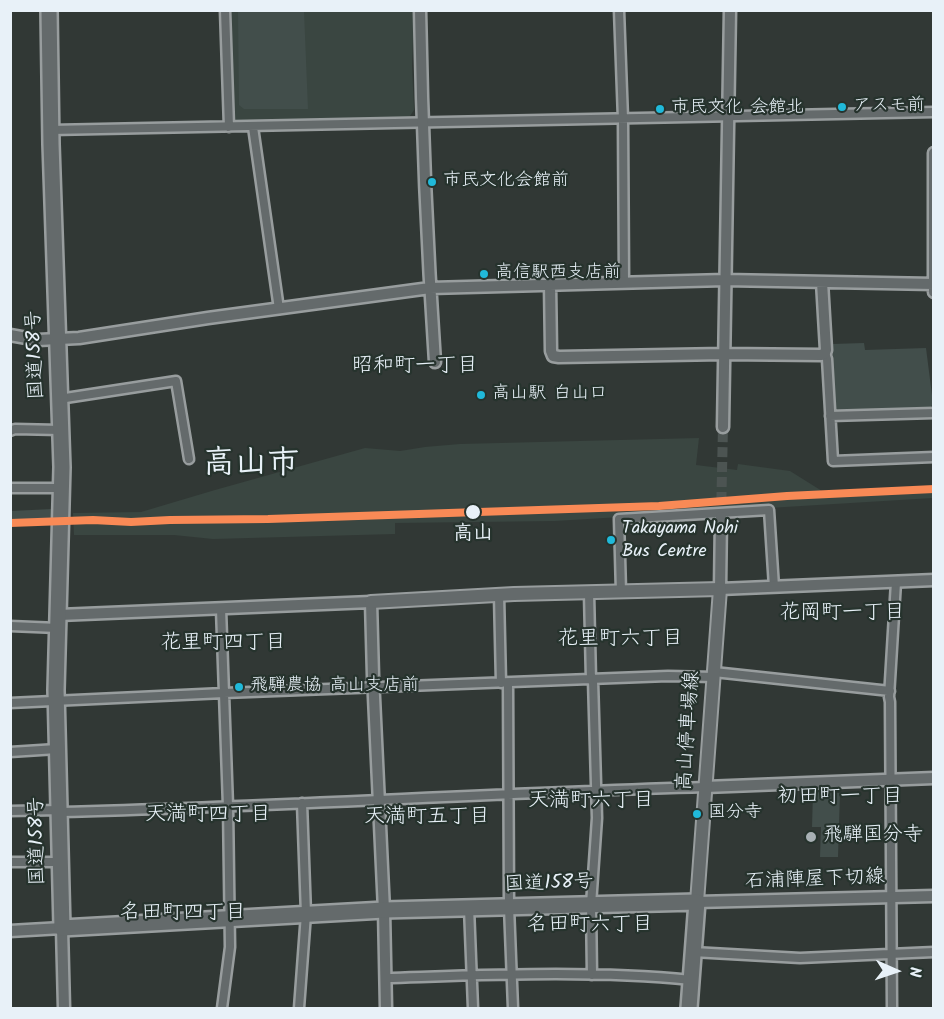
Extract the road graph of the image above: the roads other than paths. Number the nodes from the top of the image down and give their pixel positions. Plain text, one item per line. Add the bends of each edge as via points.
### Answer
1 (49, 10) edge
2 (225, 10) edge
3 (420, 10) edge
4 (619, 10) edge
5 (730, 10) edge
6 (933, 112) edge
7 (728, 117) junction
8 (623, 119) junction
9 (423, 123) junction
10 (229, 127) junction
11 (253, 127) junction
12 (51, 130) junction
13 (933, 153) edge
14 (725, 280) junction
15 (624, 282) junction
16 (822, 282) junction
17 (550, 284) junction
18 (933, 284) edge
19 (430, 288) junction
20 (933, 292) edge
21 (279, 309) junction
22 (10, 335) edge
23 (58, 339) junction
24 (825, 353) junction
25 (723, 354) junction
26 (435, 362) dead end
27 (59, 399) junction
28 (933, 413) edge
29 (830, 416) junction
30 (723, 427) tunnel mouth
31 (60, 430) junction
32 (10, 431) edge
33 (933, 457) edge
34 (189, 459) dead end
35 (10, 488) edge
36 (62, 488) junction
37 (721, 517) tunnel mouth
38 (933, 580) edge
39 (896, 582) junction
40 (774, 587) junction
41 (720, 589) junction
42 (621, 592) junction
43 (589, 593) junction
44 (499, 595) junction
45 (371, 602) junction
46 (221, 609) junction
47 (58, 621) junction
48 (10, 626) edge
49 (714, 674) junction
50 (592, 680) junction
51 (505, 683) junction
52 (373, 688) junction
53 (890, 691) junction
54 (224, 693) junction
55 (56, 700) junction
56 (10, 704) edge
57 (57, 749) junction
58 (10, 752) edge
59 (933, 778) edge
60 (891, 780) junction
61 (705, 787) junction
62 (596, 791) junction
63 (509, 794) junction
64 (378, 799) junction
65 (302, 803) junction
66 (228, 806) junction
67 (10, 811) edge
68 (59, 811) junction
69 (10, 862) edge
70 (60, 862) junction
71 (933, 896) edge
72 (891, 897) junction
73 (697, 902) junction
74 (591, 905) junction
75 (509, 907) junction
76 (469, 908) junction
77 (384, 910) junction
78 (306, 914) junction
79 (230, 918) junction
80 (62, 928) junction
81 (10, 932) edge
82 (693, 952) junction
83 (933, 952) edge
84 (892, 953) junction
85 (472, 975) junction
86 (511, 975) junction
87 (592, 975) junction
88 (386, 978) junction
89 (691, 980) junction
90 (64, 1008) edge
91 (222, 1008) edge
92 (299, 1008) edge
93 (386, 1008) edge
94 (473, 1008) edge
95 (513, 1008) edge
96 (689, 1008) edge
97 (892, 1008) edge

1 - 12 highway, 国道158号
2 - 10 street
3 - 9 street
4 - 8 street
5 - 7 street
6 - 7 street
7 - 8 street
7 - 14 street
8 - 9 street
8 - 15 street
9 - 11 street
9 - 19 street
10 - 11 street
10 - 12 street
11 - 21 street
12 - 23 highway, 国道158号
13 - 18 street
14 - 15 street
14 - 16 street
14 - 25 street
15 - 17 street
16 - 18 street
16 - 24 street
17 - 19 street
17 - 25 street via 553,356
18 - 20 street
19 - 21 street
19 - 26 street
21 - 23 street
22 - 23 street
23 - 27 highway, 国道158号
24 - 25 street
24 - 29 street
25 - 30 street
27 - 31 highway, 国道158号
27 - 34 street via 176,381
28 - 29 street
29 - 33 street via 833,460
31 - 32 street
31 - 36 highway, 国道158号
35 - 36 street
36 - 47 highway, 国道158号
37 - 41 street
38 - 39 street
39 - 40 street
39 - 53 street
40 - 41 street
40 - 42 street via 770,510 619,519
41 - 42 main road
41 - 49 main road, 高山停車場線
42 - 43 main road
43 - 44 main road
43 - 50 street
44 - 45 main road
44 - 51 street
45 - 46 street
45 - 52 street
46 - 47 street
46 - 54 street
47 - 48 street
47 - 55 highway, 国道158号
49 - 50 street
49 - 53 street
49 - 61 main road, 高山停車場線
50 - 51 street
50 - 62 street
51 - 52 street
51 - 63 street
52 - 54 street
52 - 64 street
53 - 60 street
54 - 55 street
54 - 66 street
55 - 56 street
55 - 57 highway, 国道158号
57 - 58 street
57 - 68 highway, 国道158号
59 - 60 street
60 - 61 street
60 - 72 street
61 - 62 street
61 - 73 main road, 高山停車場線
62 - 63 street
62 - 74 street
63 - 64 street
63 - 75 street
64 - 65 street
64 - 77 street
65 - 66 street
65 - 78 street
66 - 68 street
66 - 79 street
67 - 68 street
68 - 70 highway, 国道158号
69 - 70 street
70 - 80 highway, 国道158号
71 - 72 street, 石浦陣屋下切線
72 - 73 street, 石浦陣屋下切線
72 - 84 street
73 - 74 highway, 国道158号
73 - 82 highway
74 - 75 highway, 国道158号
74 - 87 street
75 - 76 highway, 国道158号
75 - 86 street
76 - 77 highway, 国道158号
76 - 85 street
77 - 78 highway, 国道158号
77 - 88 street
78 - 79 highway, 国道158号
78 - 92 street
79 - 80 highway, 国道158号
79 - 91 street
80 - 81 street
80 - 90 street
82 - 84 street via 800,957
82 - 89 highway
83 - 84 street
84 - 97 street
85 - 86 street
85 - 88 street
85 - 94 street
86 - 87 street
86 - 95 street
87 - 89 street
88 - 93 street
89 - 96 highway

